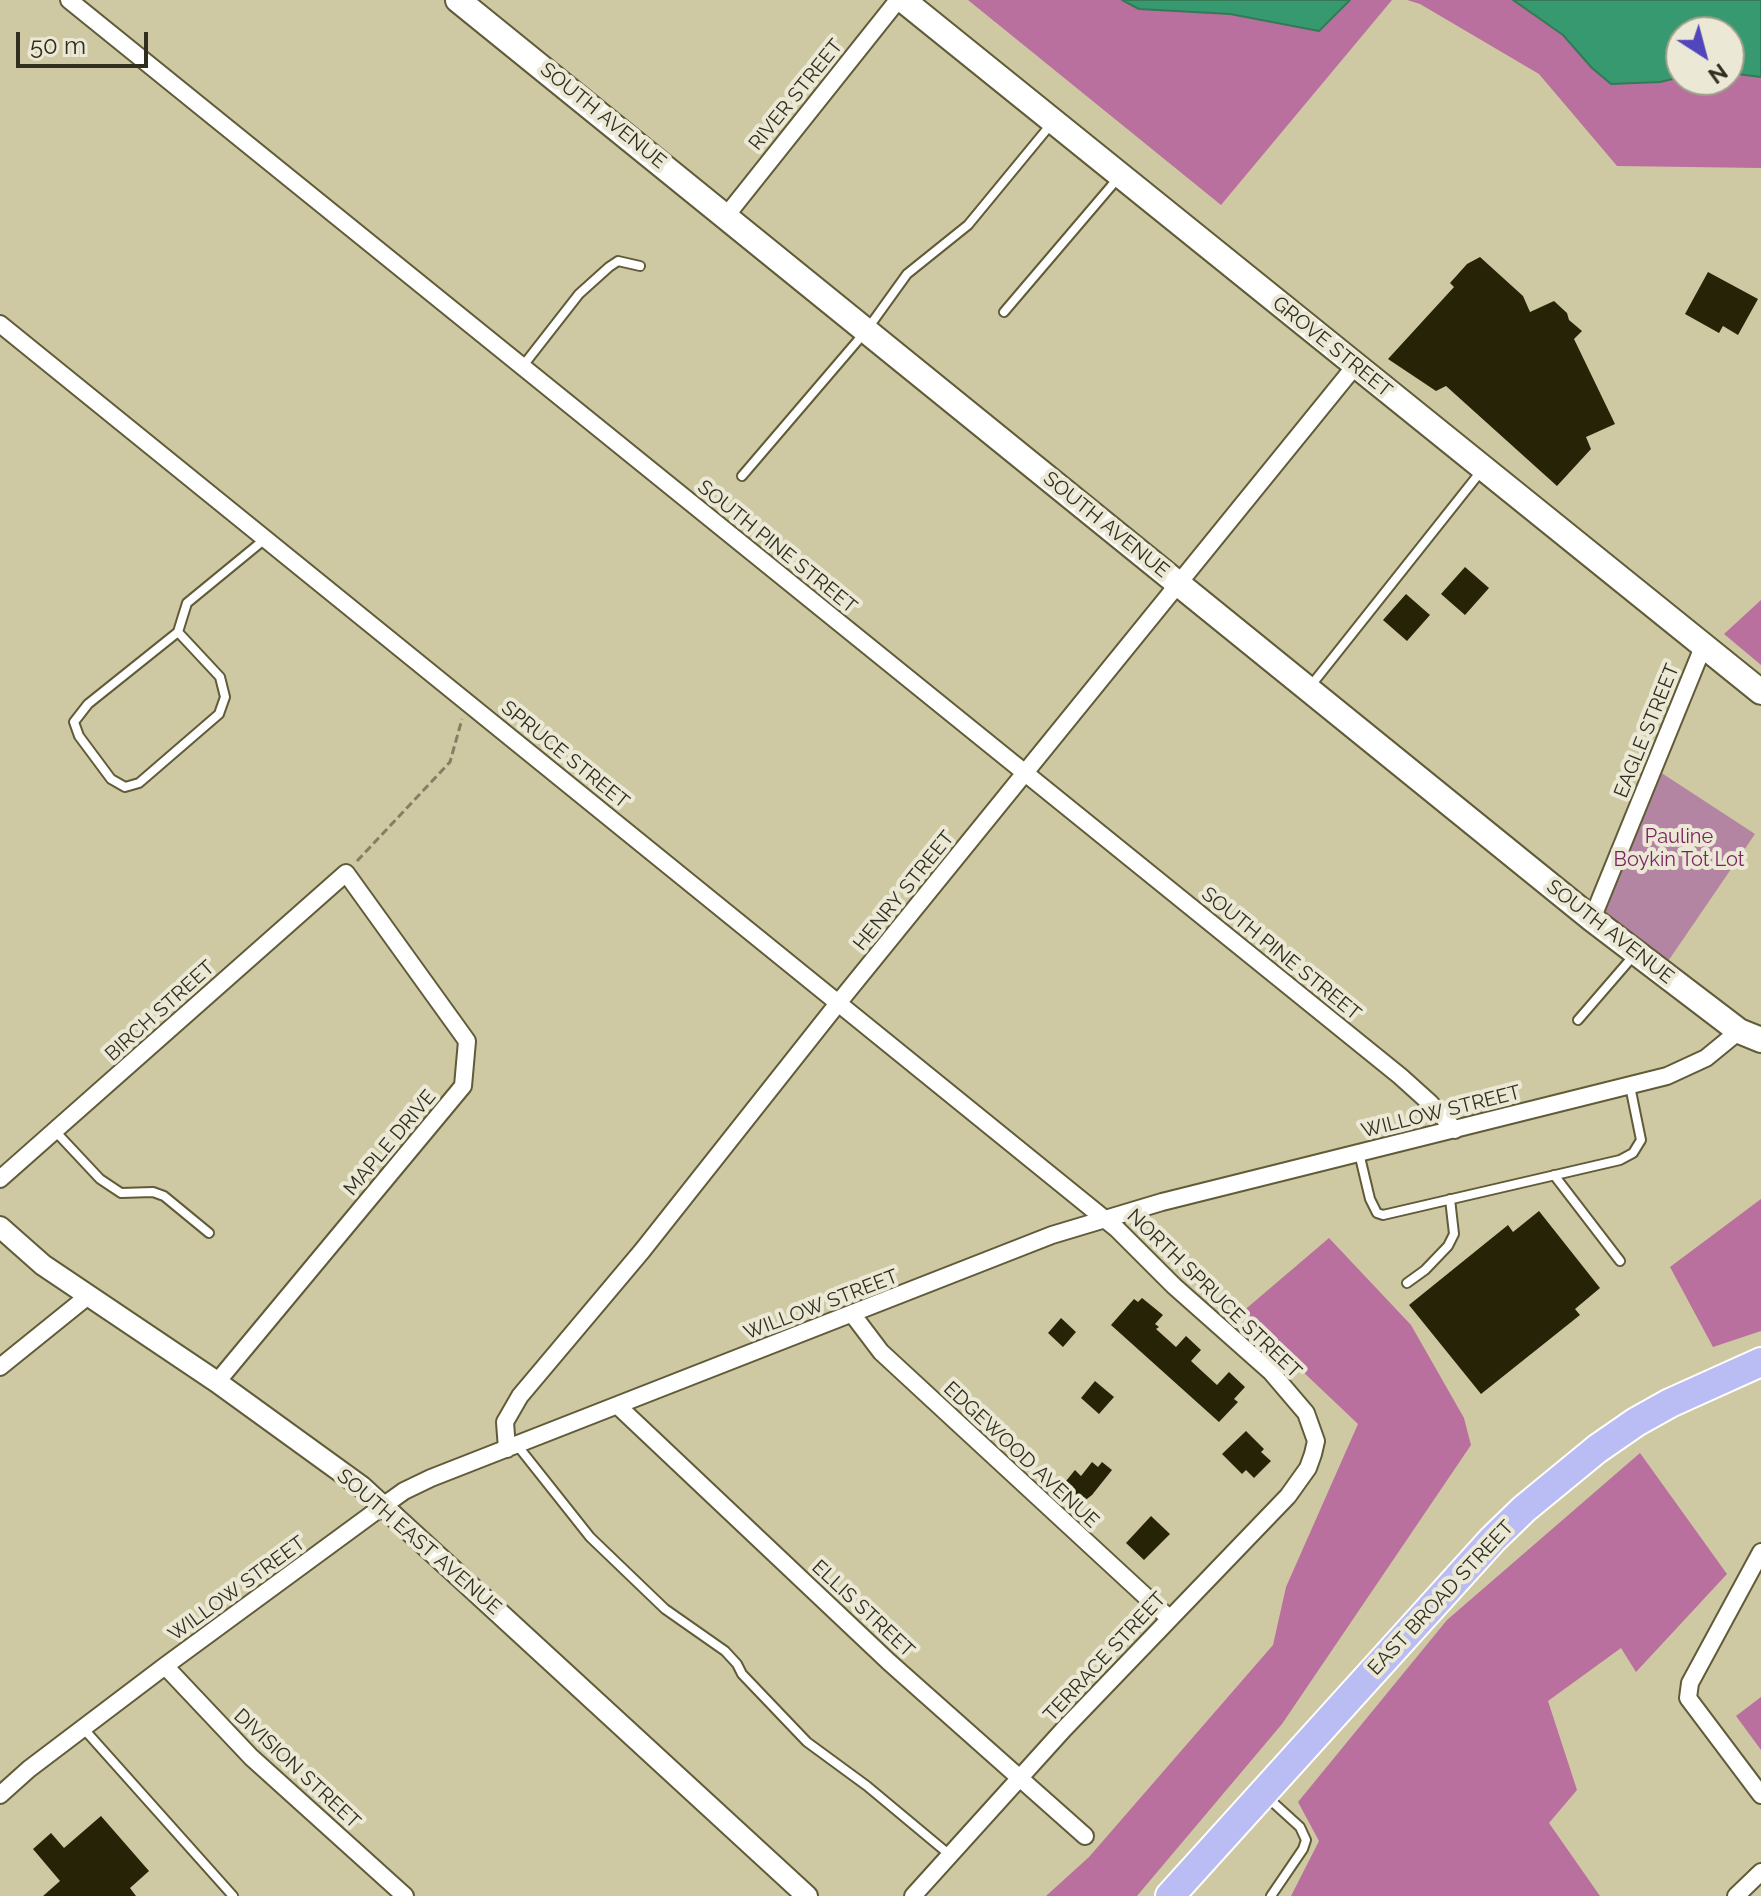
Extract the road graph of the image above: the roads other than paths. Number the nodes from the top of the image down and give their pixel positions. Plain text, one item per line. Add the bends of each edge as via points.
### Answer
1 (69, 0) edge
2 (458, 0) edge
3 (900, 0) edge
4 (1053, 122) junction
5 (1120, 177) junction
6 (726, 216) junction
7 (640, 266) dead end
8 (1004, 312) dead end
9 (0, 324) edge
10 (866, 331) junction
11 (1355, 366) junction
12 (522, 368) junction
13 (1483, 470) junction
14 (742, 476) dead end
15 (266, 539) junction
16 (1179, 583) junction
17 (178, 632) junction
18 (1703, 647) junction
19 (1308, 688) junction
20 (1761, 692) edge
21 (1026, 773) junction
22 (346, 873) joint
23 (1592, 919) junction
24 (1636, 953) junction
25 (839, 1002) junction
26 (1578, 1020) dead end
27 (1750, 1036) edge
28 (1630, 1085) junction
29 (1455, 1130) junction
30 (55, 1131) junction
31 (1359, 1153) junction
32 (1554, 1175) junction
33 (0, 1179) edge
34 (1450, 1199) junction
35 (1105, 1219) junction
36 (0, 1227) edge
37 (209, 1233) dead end
38 (1620, 1261) dead end
39 (1407, 1283) dead end
40 (88, 1296) junction
41 (853, 1315) junction
42 (1761, 1362) edge
43 (0, 1367) edge
44 (217, 1382) junction
45 (618, 1406) junction
46 (1316, 1441) joint
47 (512, 1447) junction
48 (383, 1506) junction
49 (1761, 1552) edge
50 (1169, 1618) junction
51 (165, 1666) junction
52 (83, 1728) junction
53 (1020, 1778) junction
54 (1263, 1794) junction
55 (0, 1795) edge
56 (1761, 1795) edge
57 (1085, 1836) dead end
58 (951, 1856) junction
59 (1761, 1872) edge
60 (233, 1896) edge
61 (405, 1896) edge
62 (807, 1896) edge
63 (913, 1896) edge
64 (1170, 1896) edge
65 (1271, 1896) edge
66 (1736, 1896) edge

1 - 12 street, SOUTH PINE STREET
2 - 6 main road, SOUTH AVENUE
3 - 4 main road, GROVE STREET
3 - 6 street, RIVER STREET
4 - 5 main road, GROVE STREET
4 - 10 lane via 968,225 907,274
5 - 8 lane
5 - 11 main road, GROVE STREET
6 - 10 main road, SOUTH AVENUE
7 - 12 lane via 618,261 609,267 579,294
9 - 15 street, SPRUCE STREET
10 - 14 lane
10 - 16 main road, SOUTH AVENUE
11 - 13 main road, GROVE STREET
11 - 16 street, HENRY STREET
12 - 21 street, SOUTH PINE STREET
13 - 18 main road, GROVE STREET
13 - 19 lane
15 - 17 lane via 187,603
15 - 25 street, SPRUCE STREET
16 - 19 main road, SOUTH AVENUE
16 - 21 street, HENRY STREET
17 - 17 lane via 220,677 225,697 219,714 139,783 125,787 111,779 74,722 88,704
18 - 20 main road, GROVE STREET
18 - 23 street, EAGLE STREET
19 - 23 main road, SOUTH AVENUE
21 - 25 street, HENRY STREET
21 - 29 street, SOUTH PINE STREET via 1400,1076
22 - 30 street, BIRCH STREET
22 - 44 street, MAPLE DRIVE via 467,1041 463,1086
23 - 24 main road, SOUTH AVENUE
24 - 26 lane
24 - 27 main road, SOUTH AVENUE
25 - 35 street, SPRUCE STREET
25 - 47 street, HENRY STREET via 520,1396 505,1422
27 - 28 street, WILLOW STREET via 1688,1068
28 - 29 street, WILLOW STREET
28 - 32 lane via 1641,1140 1633,1153
29 - 31 street, WILLOW STREET
30 - 33 street, BIRCH STREET
30 - 37 lane via 100,1179 121,1193 164,1196
31 - 34 lane via 1377,1213
31 - 35 street, WILLOW STREET
32 - 34 lane
32 - 38 lane
34 - 39 lane via 1454,1234 1448,1246
35 - 41 street, WILLOW STREET
35 - 46 street, NORTH SPRUCE STREET via 1271,1372 1306,1413
36 - 40 street, SOUTH EAST AVENUE
40 - 43 street
40 - 44 street, SOUTH EAST AVENUE
41 - 45 street, WILLOW STREET
41 - 50 street, EDGEWOOD AVENUE via 881,1352
42 - 54 highway, EAST BROAD STREET via 1636,1422 1524,1509
44 - 48 street, SOUTH EAST AVENUE
45 - 47 street, WILLOW STREET
45 - 53 street, ELLIS STREET
46 - 50 street, TERRACE STREET via 1308,1468 1288,1496
47 - 48 street, WILLOW STREET via 431,1478
47 - 58 lane via 590,1537 655,1599 725,1651 807,1742
48 - 51 street, WILLOW STREET
48 - 62 street, SOUTH EAST AVENUE
49 - 56 street via 1690,1683 1688,1698
50 - 53 street, TERRACE STREET
51 - 52 street, WILLOW STREET
51 - 61 street, DIVISION STREET via 251,1757
52 - 55 street, WILLOW STREET
52 - 60 lane
53 - 57 street, ELLIS STREET
53 - 58 street, TERRACE STREET
54 - 64 highway, EAST BROAD STREET
54 - 65 lane via 1300,1827 1306,1840
58 - 63 street, TERRACE STREET
59 - 66 street

